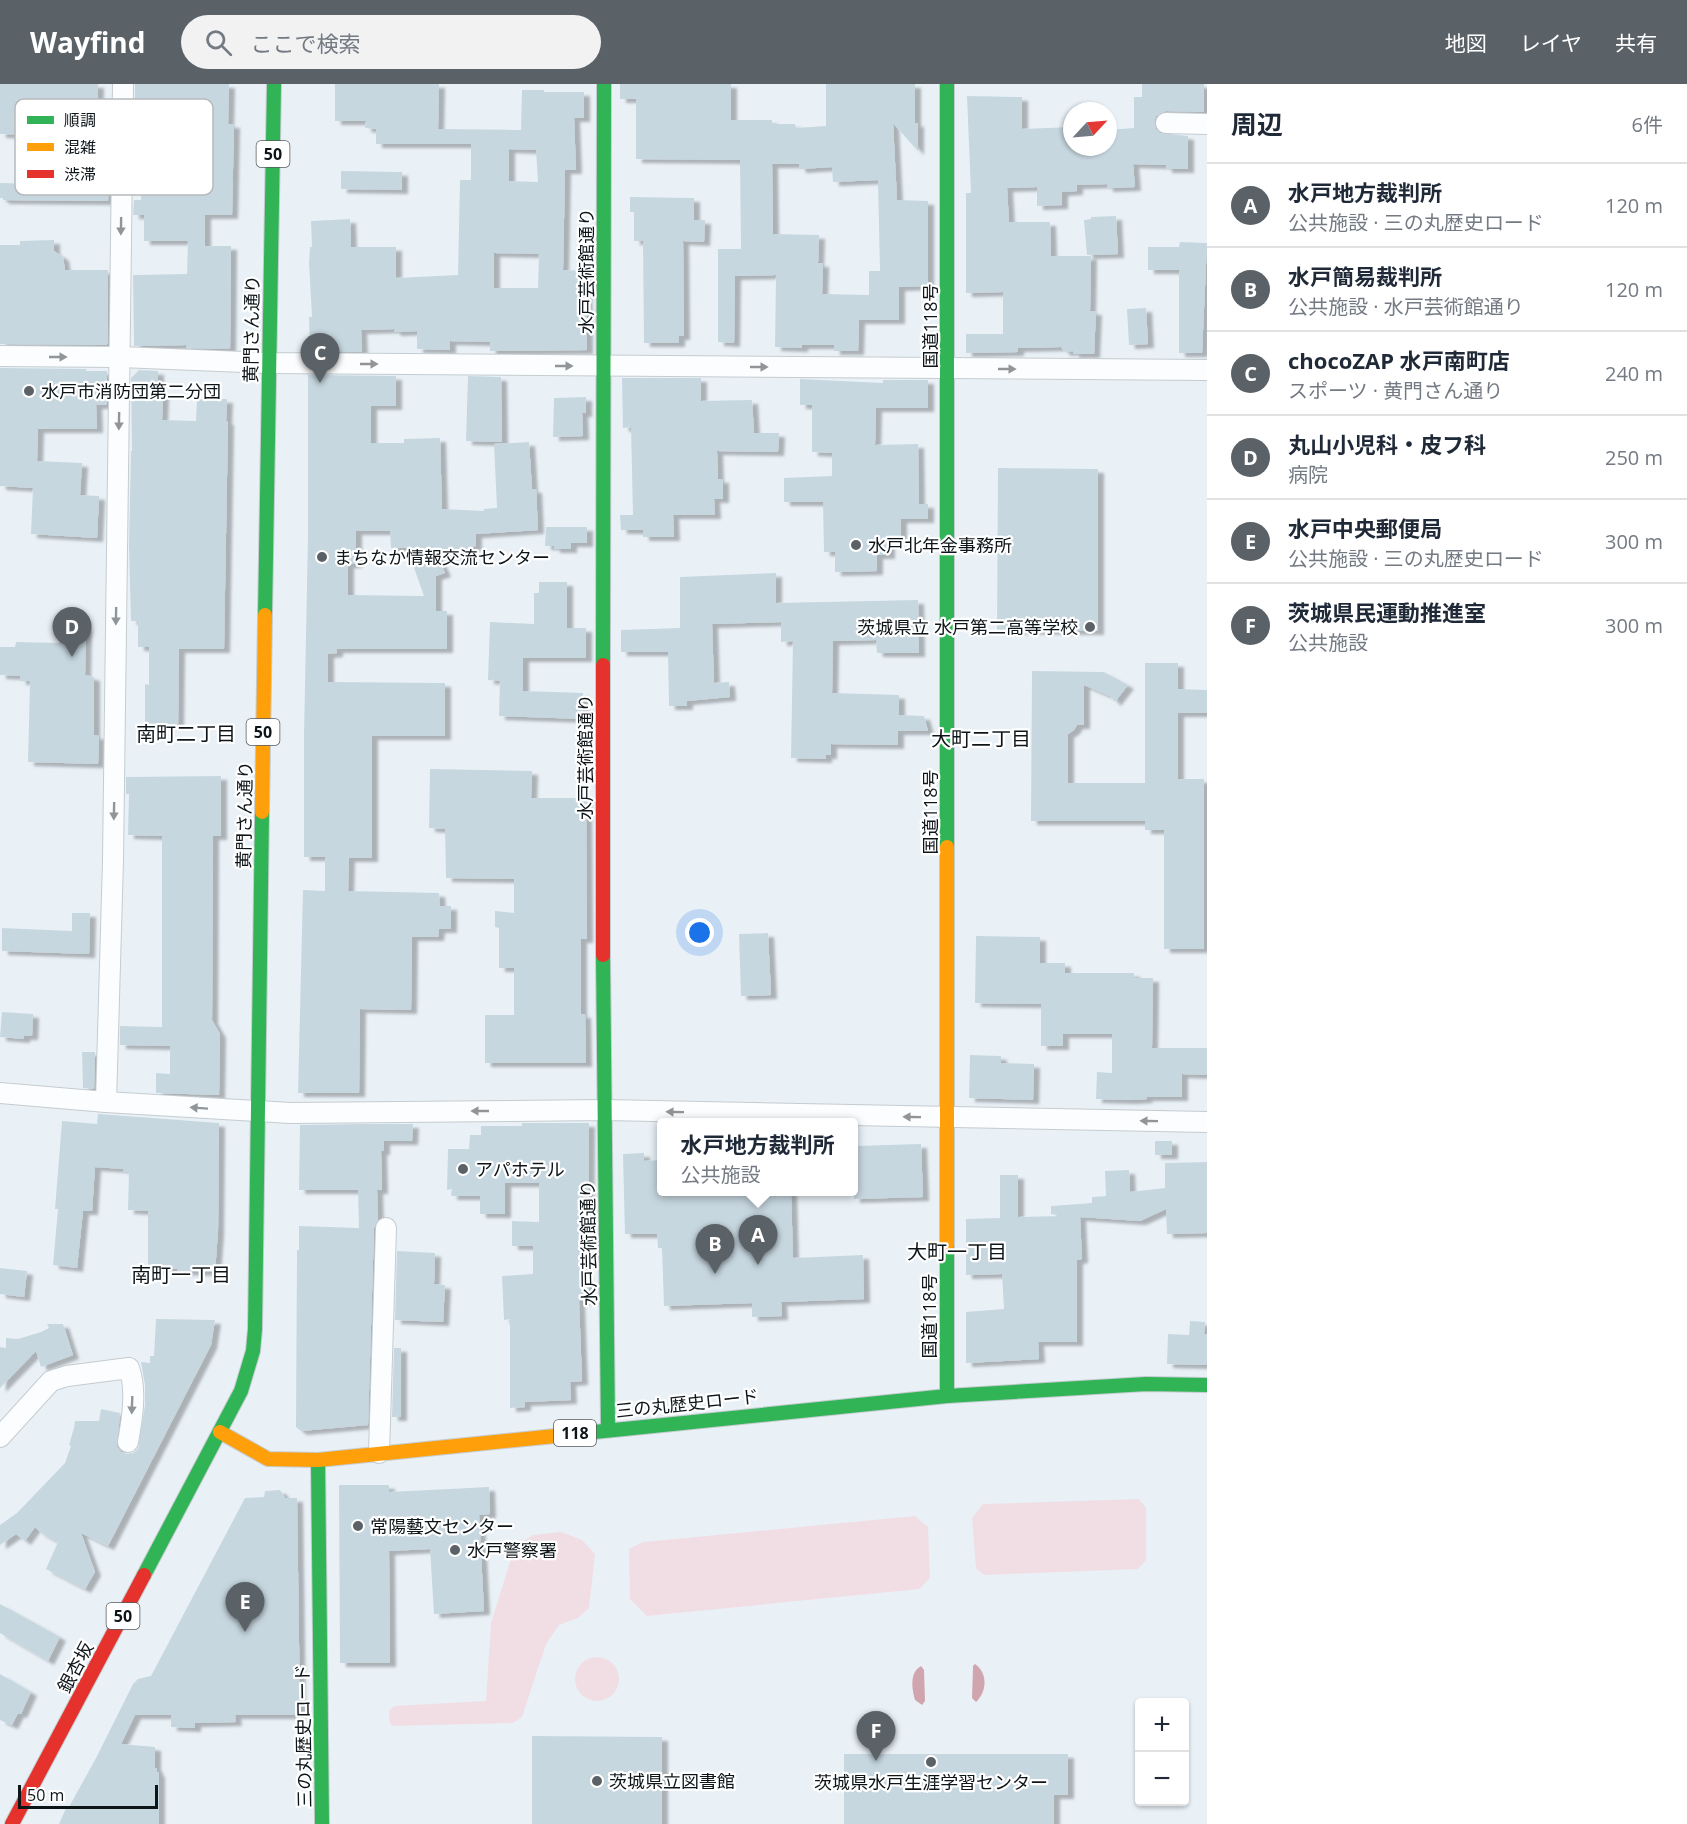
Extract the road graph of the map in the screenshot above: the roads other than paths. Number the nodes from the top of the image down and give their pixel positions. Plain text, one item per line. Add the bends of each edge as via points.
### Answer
1 (123, 84) edge
2 (274, 84) edge
3 (604, 84) edge
4 (947, 84) edge
5 (123, 99) edge
6 (1166, 123) dead end
7 (1207, 124) edge
8 (122, 195) edge
9 (0, 356) edge
10 (120, 357) junction
11 (268, 363) junction
12 (604, 366) junction
13 (949, 369) junction
14 (1207, 370) edge
15 (0, 1093) edge
16 (106, 1102) junction
17 (605, 1110) junction
18 (258, 1112) junction
19 (948, 1118) junction
20 (1207, 1122) edge
21 (386, 1228) dead end
22 (1207, 1385) edge
23 (947, 1396) junction
24 (608, 1430) junction
25 (220, 1432) junction
26 (0, 1437) edge
27 (128, 1442) dead end
28 (380, 1453) junction
29 (318, 1460) junction
30 (12, 1824) edge
31 (322, 1824) edge

1 -> 5 street
2 - 11 main road, 黄門さん通り / 50
3 - 12 main road, 水戸芸術館通り
4 - 13 main road, 国道118号
6 - 7 street
8 -> 10 street
9 -> 10 street
10 - 11 street
10 -> 16 street
11 -> 12 street
11 - 18 main road, 黄門さん通り / 50
12 -> 13 street
12 - 17 main road, 水戸芸術館通り
13 -> 14 street
13 - 19 main road, 国道118号
15 - 16 street
18 -> 16 street
17 -> 18 street
19 -> 17 street
17 - 24 main road, 水戸芸術館通り
18 - 25 main road, 黄門さん通り / 50 via 253,1351 241,1391
20 -> 19 street
19 - 23 main road, 国道118号
21 - 28 street
22 - 23 main road, 三の丸歴史ロード via 1146,1384
23 - 24 main road, 三の丸歴史ロード / 118
24 - 28 main road, 三の丸歴史ロード / 118
25 - 29 main road, 118 via 268,1459
25 - 30 main road, 銀杏坂 / 50
26 -> 27 street via 51,1381 129,1368 133,1379
28 - 29 main road, 三の丸歴史ロード / 118
29 - 31 main road, 三の丸歴史ロード

